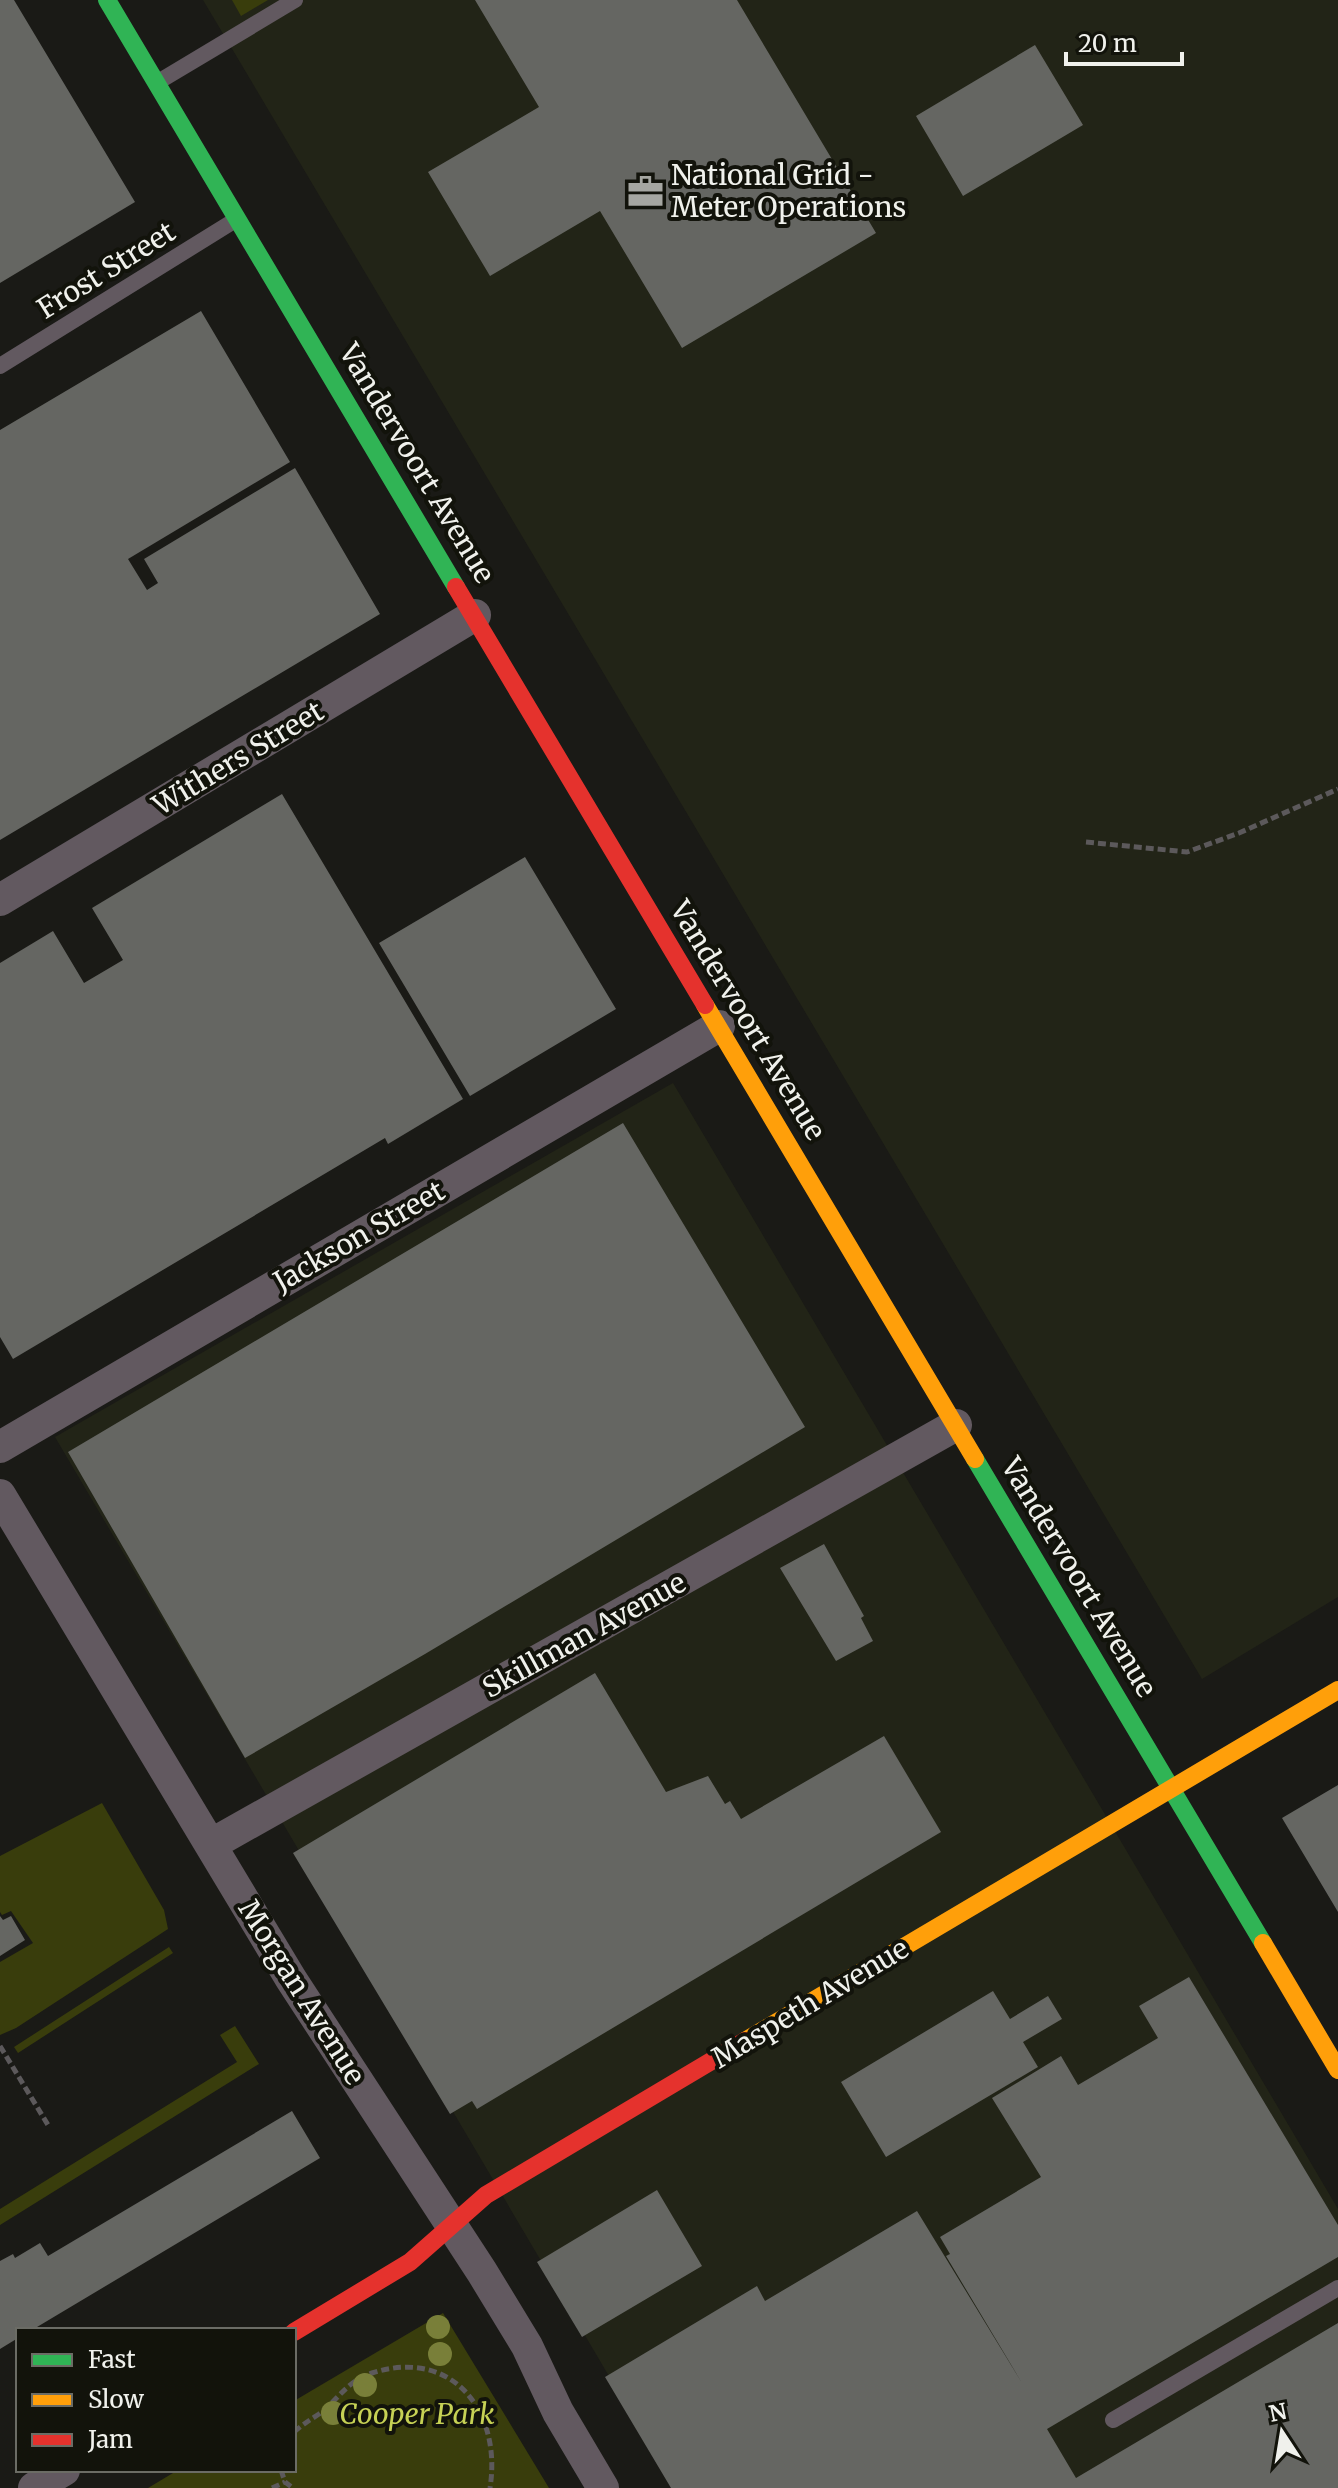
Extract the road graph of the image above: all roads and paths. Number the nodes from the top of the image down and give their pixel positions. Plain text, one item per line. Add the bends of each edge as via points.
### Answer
1 (107, 0) edge
2 (295, 0) edge
3 (157, 83) junction
4 (239, 218) junction
5 (0, 366) edge
6 (475, 615) junction
7 (1338, 789) edge
8 (1086, 842) dead end
9 (0, 900) edge
10 (719, 1026) junction
11 (956, 1425) junction
12 (0, 1447) edge
13 (0, 1495) edge
14 (1338, 1690) edge
15 (1171, 1788) junction
16 (212, 1844) junction
17 (0, 2046) edge
18 (1338, 2070) edge
19 (48, 2125) dead end
20 (451, 2224) junction
21 (1338, 2288) edge
22 (296, 2331) edge
23 (1113, 2420) dead end
24 (296, 2431) edge
25 (61, 2472) edge
26 (282, 2472) edge
27 (285, 2482) junction
28 (34, 2488) edge
29 (272, 2488) edge
30 (293, 2488) edge
31 (490, 2488) edge
32 (603, 2488) edge

1 - 3 main road, Vandervoort Avenue
2 - 3 lane
3 - 4 main road, Vandervoort Avenue
4 - 5 lane, Frost Street
4 - 6 main road, Vandervoort Avenue
6 - 9 street, Withers Street
6 - 10 main road, Vandervoort Avenue
7 - 8 path via 1187,852
10 - 11 main road, Vandervoort Avenue
10 - 12 street, Jackson Street
11 - 15 main road, Vandervoort Avenue
11 - 16 street, Skillman Avenue
13 - 16 street, Morgan Avenue
14 - 15 main road, Maspeth Avenue
15 - 18 main road, Vandervoort Avenue
15 - 20 main road, Maspeth Avenue via 486,2195
16 - 20 street, Morgan Avenue via 291,1979
17 - 19 path
20 - 22 main road, Maspeth Avenue via 410,2262
20 - 32 street, Morgan Avenue via 527,2346
21 - 23 lane
24 - 31 path via 350,2383 393,2368 430,2368 453,2380 476,2403 487,2425 493,2453
25 - 28 street
26 - 27 path
27 - 29 path
27 - 30 path

